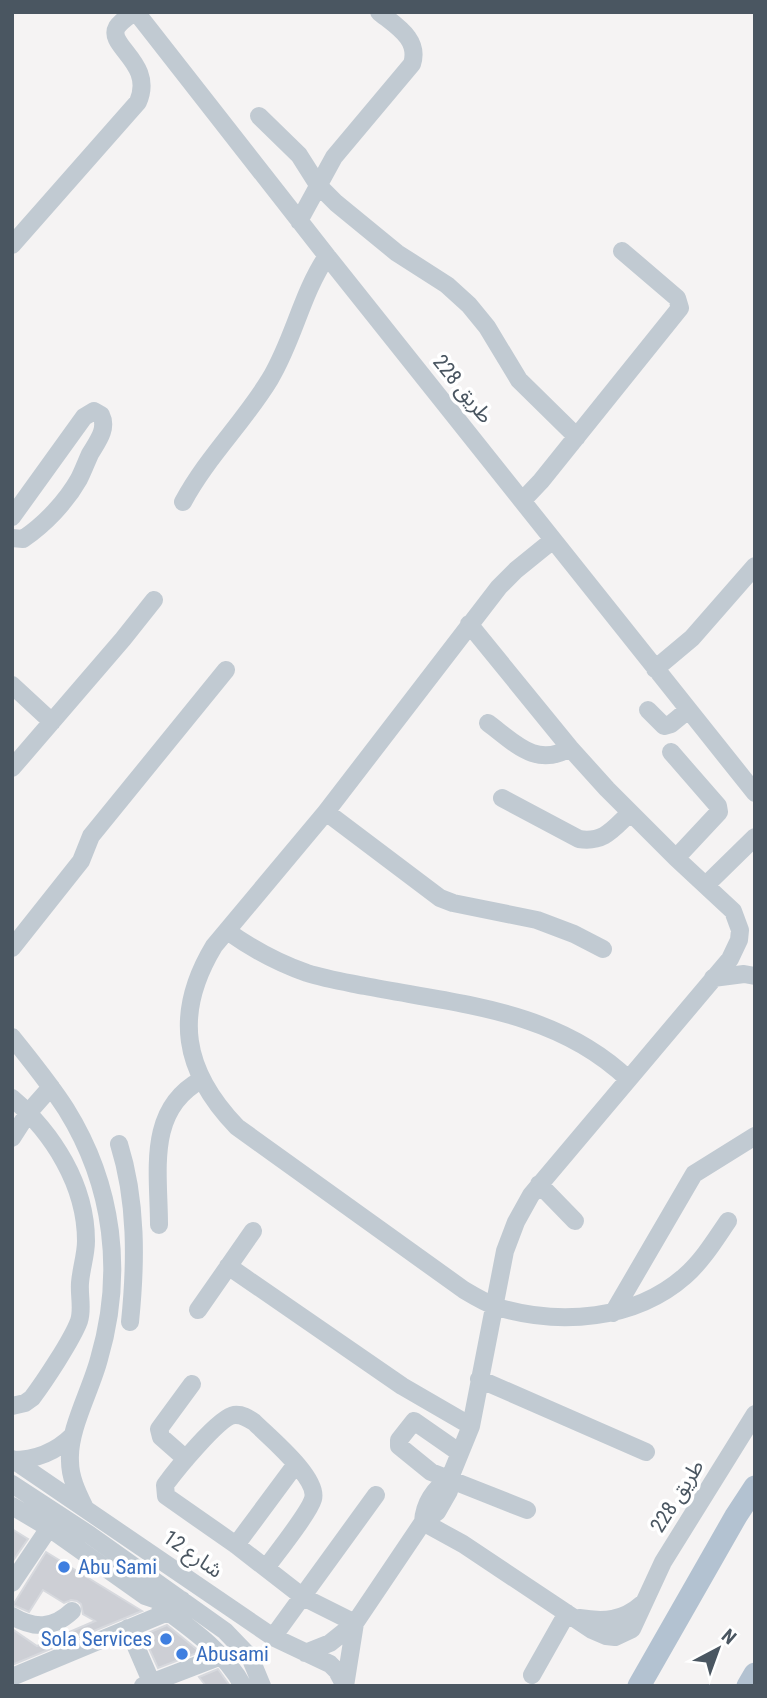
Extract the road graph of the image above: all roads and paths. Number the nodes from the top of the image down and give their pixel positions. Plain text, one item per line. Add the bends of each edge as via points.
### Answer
1 (135, 12) edge
2 (379, 12) edge
3 (259, 116) dead end
4 (318, 185) junction
5 (299, 221) junction
6 (12, 245) edge
7 (622, 251) dead end
8 (327, 256) junction
9 (577, 437) junction
10 (523, 499) junction
11 (183, 502) dead end
12 (12, 517) edge
13 (12, 538) edge
14 (553, 540) junction
15 (755, 566) edge
16 (153, 600) dead end
17 (469, 624) junction
18 (655, 669) junction
19 (226, 670) dead end
20 (12, 685) edge
21 (648, 710) dead end
22 (688, 710) junction
23 (52, 722) junction
24 (488, 723) dead end
25 (570, 748) junction
26 (671, 752) dead end
27 (12, 768) edge
28 (755, 793) edge
29 (502, 798) dead end
30 (326, 812) junction
31 (630, 813) junction
32 (755, 837) edge
33 (676, 858) junction
34 (706, 885) junction
35 (226, 931) junction
36 (12, 948) edge
37 (603, 949) dead end
38 (755, 976) edge
39 (713, 978) junction
40 (12, 1037) edge
41 (628, 1079) junction
42 (201, 1080) junction
43 (51, 1087) junction
44 (12, 1098) edge
45 (28, 1113) junction
46 (755, 1136) edge
47 (12, 1138) edge
48 (119, 1144) dead end
49 (539, 1184) junction
50 (132, 1212) junction
51 (108, 1216) junction
52 (575, 1221) dead end
53 (728, 1221) dead end
54 (159, 1225) dead end
55 (253, 1231) dead end
56 (113, 1261) junction
57 (83, 1264) junction
58 (228, 1266) junction
59 (494, 1306) junction
60 (198, 1310) dead end
61 (613, 1313) junction
62 (130, 1322) dead end
63 (480, 1379) junction
64 (192, 1384) dead end
65 (12, 1406) edge
66 (755, 1414) edge
67 (471, 1426) junction
68 (73, 1435) junction
69 (646, 1452) dead end
70 (460, 1453) junction
71 (186, 1459) junction
72 (12, 1460) edge
73 (296, 1464) junction
74 (449, 1480) junction
75 (12, 1484) edge
76 (755, 1486) edge
77 (376, 1495) dead end
78 (12, 1506) edge
79 (84, 1506) junction
80 (527, 1510) dead end
81 (423, 1522) junction
82 (49, 1528) junction
83 (236, 1545) junction
84 (266, 1568) junction
85 (12, 1583) edge
86 (145, 1596) junction
87 (303, 1597) junction
88 (182, 1600) junction
89 (72, 1611) dead end
90 (168, 1612) junction
91 (571, 1615) junction
92 (12, 1616) edge
93 (355, 1623) junction
94 (128, 1628) junction
95 (273, 1637) junction
96 (306, 1653) junction
97 (221, 1656) junction
98 (755, 1674) edge
99 (532, 1675) dead end
100 (12, 1677) edge
101 (149, 1685) edge
102 (243, 1686) edge
103 (262, 1686) edge
104 (345, 1686) edge
105 (639, 1686) edge
106 (748, 1686) edge

1 - 5 street, طريق 228
1 - 6 street via 118,25 115,34 140,73 138,102
2 - 4 street via 413,43 412,64 334,157
3 - 4 street via 299,155
4 - 5 street
4 - 9 street via 355,221 469,305 519,380
5 - 8 street, طريق 228
7 - 9 street via 677,298 680,307
8 - 10 street, طريق 228
8 - 11 street via 308,286 271,377
9 - 10 street
10 - 14 street, طريق 228
12 - 13 street via 83,417 94,411 101,415 101,437 70,492 29,535
14 - 17 street via 499,587
14 - 18 street, طريق 228
15 - 18 street via 692,638
16 - 23 street
17 - 25 street
17 - 30 street
18 - 22 street, طريق 228
19 - 36 street via 90,836 81,861
20 - 23 street
21 - 22 street via 664,726
22 - 28 street, طريق 228
23 - 27 street
24 - 25 street via 532,754 558,755
25 - 31 street
26 - 33 street via 719,812
29 - 31 street via 579,839 592,841 607,835
30 - 35 street
30 - 37 street via 440,898 537,920
31 - 33 street
32 - 34 street
33 - 34 street
34 - 39 street via 733,911 740,930 736,950
35 - 41 street via 307,973 528,1019 587,1046
35 - 42 street via 202,965 192,993 191,1052
38 - 39 street
39 - 41 street
40 - 43 street
41 - 49 street
42 - 54 street via 181,1093 163,1122
42 - 59 street via 237,1127 464,1290
43 - 45 street
43 - 51 street via 88,1152
44 - 45 street
45 - 47 street
45 - 57 street via 64,1160 78,1192 85,1228
46 - 61 street via 694,1174
48 - 50 street
49 - 52 street
49 - 59 street via 505,1251
50 - 51 street
50 - 62 street
51 - 56 street
53 - 61 street via 686,1276 652,1298
55 - 58 street
56 - 57 street
56 - 68 street via 106,1336
57 - 65 street via 77,1325 32,1398
58 - 60 street
58 - 67 street via 402,1386
59 - 61 street via 559,1317
59 - 63 street
63 - 67 street
63 - 69 street
64 - 71 street via 159,1429 161,1437
66 - 91 street, طريق 228 via 642,1604 618,1619
67 - 70 street
68 - 72 street via 50,1452
68 - 79 street via 71,1470
70 - 74 street
70 - 74 street via 414,1421 399,1440 399,1446 431,1472
71 - 73 street via 227,1418 241,1415
71 - 83 street via 165,1485 166,1496
72 - 79 street, شارع 12
73 - 83 street
73 - 84 street via 311,1484 313,1498
74 - 80 street
74 - 81 street via 429,1500
75 - 88 street, شارع 12
76 - 105 main road
77 - 87 street
78 - 82 street
79 - 95 street, شارع 12
81 - 91 street
81 - 93 street
82 - 85 street
82 - 86 street
83 - 84 street
84 - 87 street
86 - 88 street via 163,1602
86 - 90 street
87 - 93 street
87 - 95 street
88 - 103 street, شارع 12 via 243,1648
89 - 92 street via 49,1625 36,1626
90 - 94 street
90 - 97 street
91 - 99 street
93 - 96 street via 330,1643
93 - 104 street
94 - 100 street
94 - 101 street
95 - 96 street, شارع 12
96 - 104 street, شارع 12 via 330,1664
97 - 101 street
97 - 102 street
98 - 106 main road

